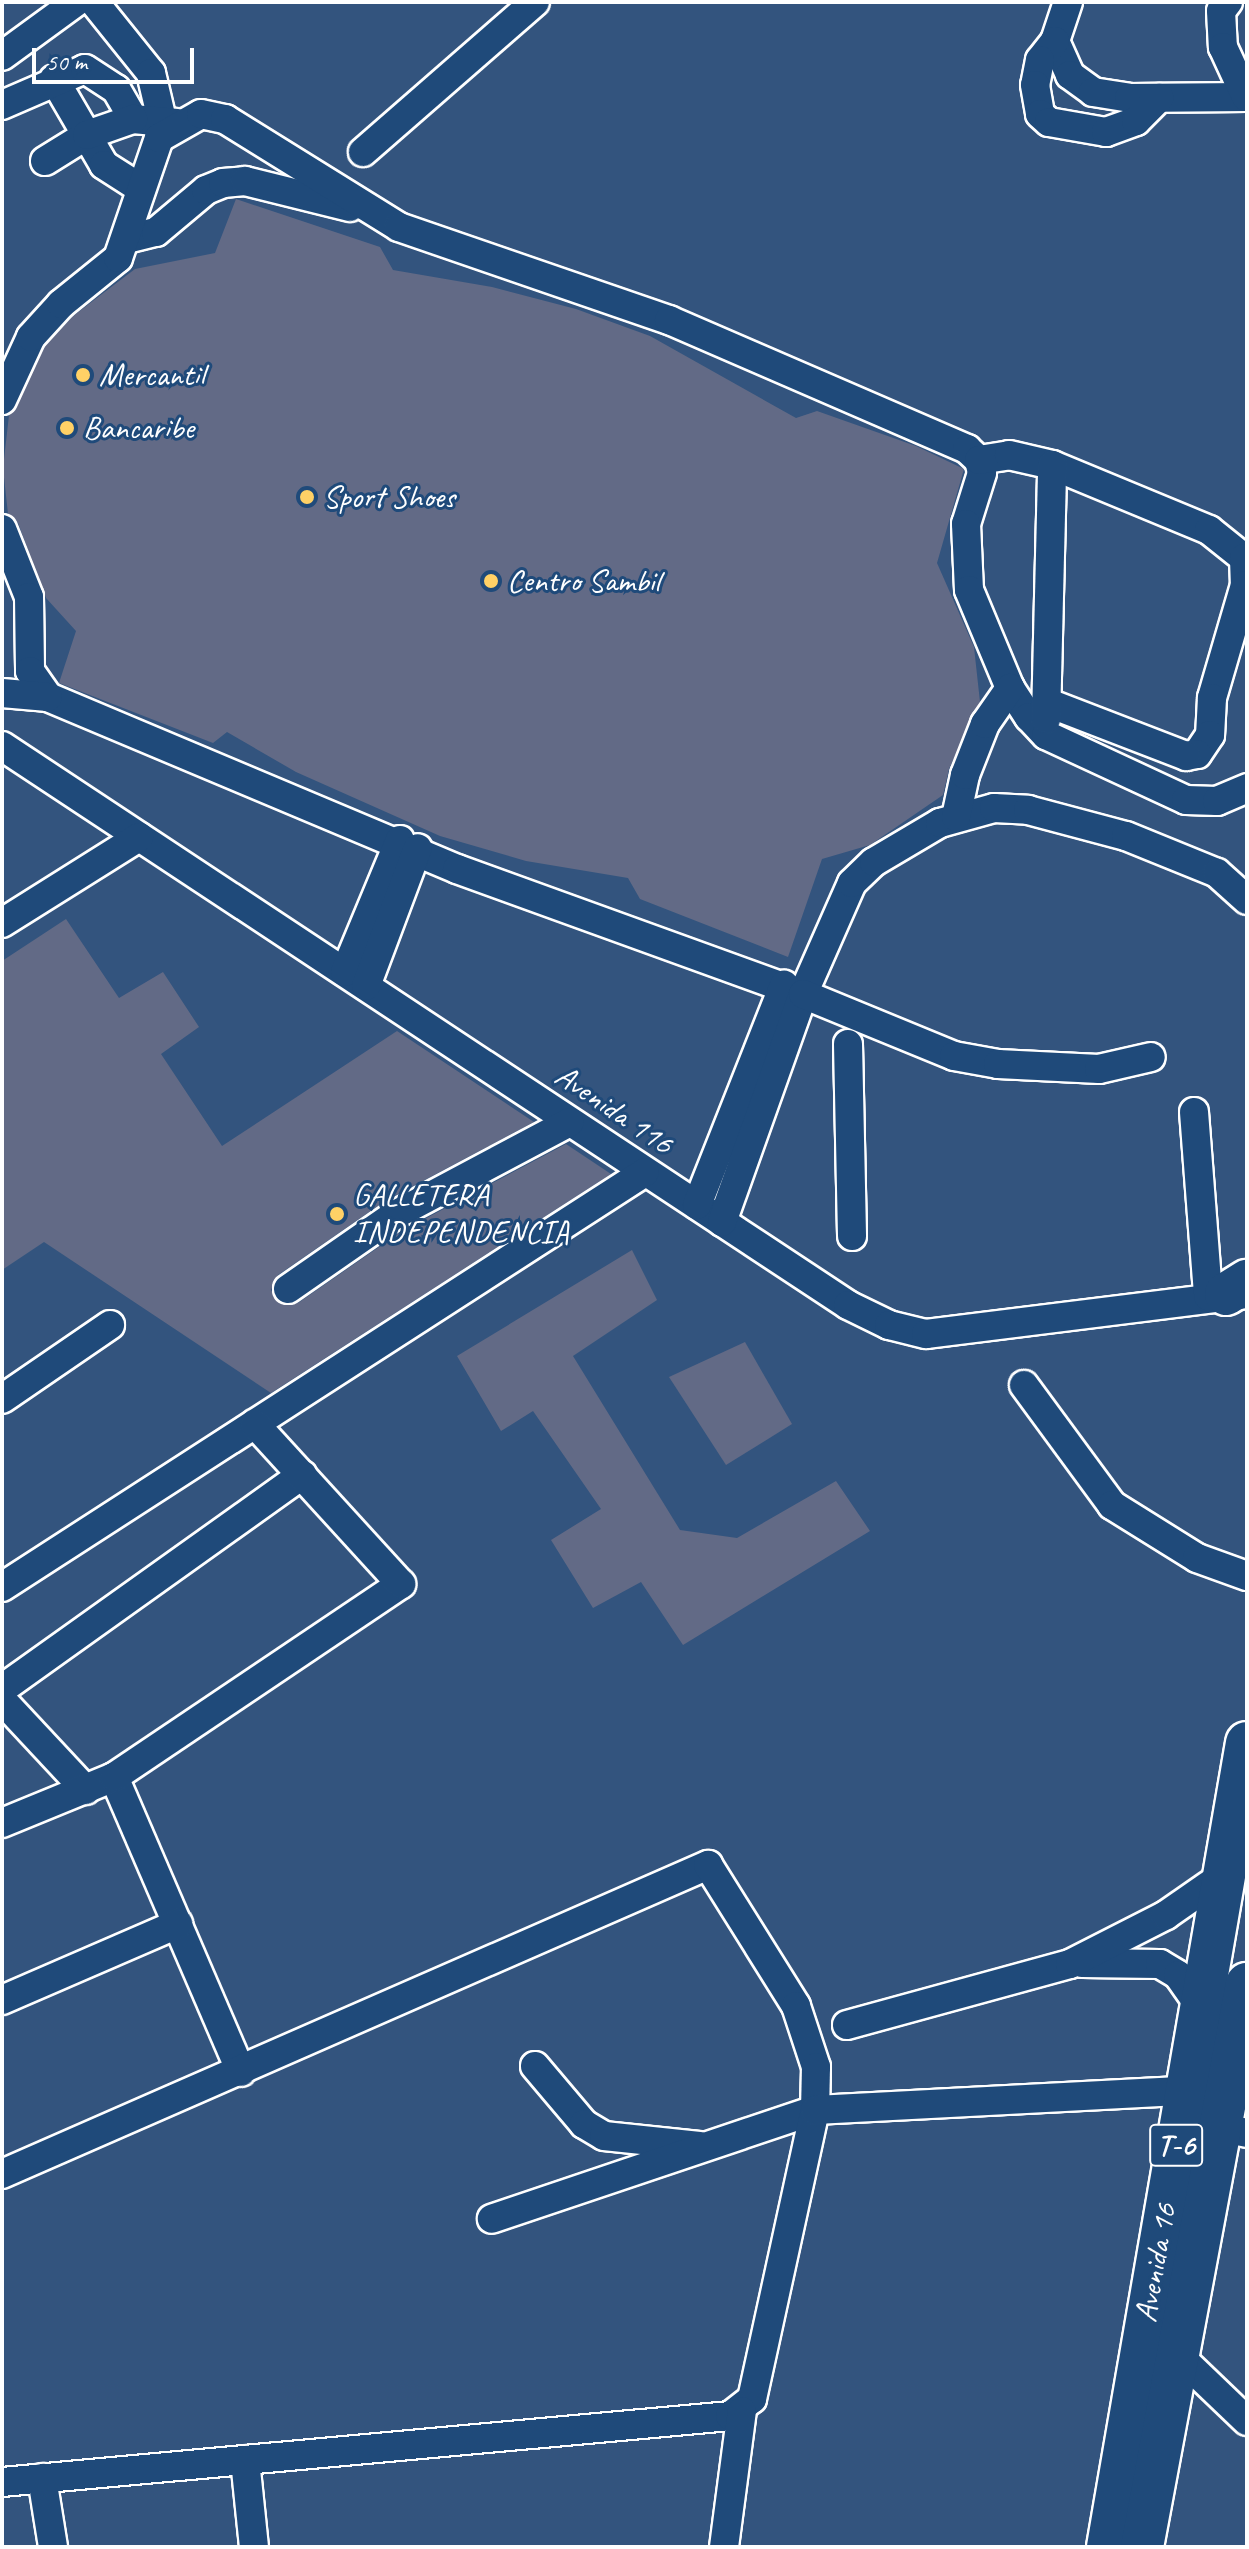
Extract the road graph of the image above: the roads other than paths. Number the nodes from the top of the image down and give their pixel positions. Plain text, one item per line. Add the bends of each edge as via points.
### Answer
1 (76, 2) edge
2 (94, 2) edge
3 (535, 2) edge
4 (1068, 2) edge
5 (1228, 2) edge
6 (1055, 41) junction
7 (2, 56) edge
8 (54, 79) junction
9 (1246, 97) edge
10 (1159, 98) junction
11 (2, 105) edge
12 (133, 119) junction
13 (170, 122) junction
14 (87, 135) junction
15 (363, 152) dead end
16 (45, 161) dead end
17 (140, 188) junction
18 (368, 211) junction
19 (127, 239) junction
20 (2, 400) edge
21 (979, 460) junction
22 (1052, 465) junction
23 (2, 529) edge
24 (1010, 688) junction
25 (2, 693) edge
26 (48, 697) junction
27 (1046, 702) junction
28 (1046, 735) junction
29 (2, 746) edge
30 (1247, 788) edge
31 (956, 817) junction
32 (139, 837) junction
33 (409, 844) junction
34 (1247, 900) edge
35 (2, 923) edge
36 (355, 979) junction
37 (794, 989) junction
38 (848, 1044) dead end
39 (1151, 1057) dead end
40 (1194, 1112) dead end
41 (570, 1122) junction
42 (645, 1172) junction
43 (697, 1205) junction
44 (722, 1222) junction
45 (852, 1236) dead end
46 (288, 1289) dead end
47 (1235, 1294) edge
48 (110, 1325) dead end
49 (1024, 1385) dead end
50 (2, 1399) edge
51 (255, 1424) junction
52 (302, 1475) junction
53 (1247, 1576) edge
54 (2, 1587) edge
55 (2, 1689) edge
56 (2, 1700) edge
57 (1247, 1743) edge
58 (114, 1777) junction
59 (86, 1790) junction
60 (2, 1823) edge
61 (1225, 1874) junction
62 (178, 1924) junction
63 (1070, 1964) junction
64 (1247, 1984) edge
65 (2, 2000) edge
66 (1202, 2009) junction
67 (847, 2025) dead end
68 (535, 2066) dead end
69 (241, 2072) junction
70 (1185, 2090) junction
71 (815, 2110) junction
72 (1233, 2117) edge
73 (712, 2147) junction
74 (2, 2174) edge
75 (492, 2219) dead end
76 (1176, 2353) junction
77 (742, 2411) junction
78 (1247, 2421) edge
79 (245, 2460) junction
80 (42, 2478) junction
81 (2, 2482) edge
82 (53, 2547) edge
83 (254, 2547) edge
84 (724, 2547) edge
85 (1108, 2547) edge
86 (1142, 2547) edge

1 - 7 street
2 - 13 street via 151,73
3 - 15 street
4 - 6 street
5 - 9 street via 1221,11 1223,47
6 - 10 street via 1070,75 1093,92
6 - 10 street via 1040,60 1035,85 1040,114 1049,122 1106,132 1136,121
8 - 11 street
8 - 12 street via 85,69 102,75
8 - 14 street
9 - 10 street
12 - 13 street
12 - 14 street
13 - 17 street
13 - 18 street via 201,114 225,119
14 - 16 street
14 - 17 street via 104,165
17 - 19 street
18 - 19 street via 245,181 206,190 156,232
18 - 21 street via 474,255 669,320 967,449
19 - 20 street via 118,258 61,304 24,346
21 - 22 street via 1009,455
21 - 24 street via 982,473 966,524 964,559 974,604
22 - 27 street
22 - 27 street via 1232,544 1244,558 1245,581 1212,698 1210,735 1197,754 1186,756
23 - 26 street via 29,597 30,671
24 - 28 street
24 - 31 street via 985,724
25 - 26 street
26 - 33 street
27 - 28 street
28 - 30 street via 1186,800 1217,801
29 - 32 street, Avenida 116
31 - 34 street via 1016,808 1091,824 1217,873
31 - 37 street via 896,847 852,883
32 - 35 street
32 - 36 street, Avenida 116
33 - 36 street
33 - 37 street via 457,869
36 - 41 street, Avenida 116
37 - 39 street via 954,1056 998,1064 1099,1069
37 - 43 street
37 - 44 street
38 - 45 street
40 - 47 street
41 - 42 street, Avenida 116
41 - 46 street via 393,1216
42 - 43 street, Avenida 116
42 - 51 street
43 - 44 street, Avenida 116
44 - 47 street, Avenida 116 via 848,1305 926,1334
48 - 50 street
49 - 53 street via 1112,1505 1197,1558
51 - 52 street
51 - 54 street
52 - 55 street
52 - 58 street via 401,1584
56 - 59 street
57 - 61 highway, Avenida 16 / T-6
58 - 59 street
58 - 62 street
59 - 60 street
61 - 63 street via 1166,1915
61 - 66 highway, Avenida 16 / T-6
62 - 65 street
62 - 69 street
63 - 66 street via 1160,1964 1178,1975
63 - 67 street
64 - 72 highway, Avenida 16 / T-6
66 - 70 highway, Avenida 16 / T-6
68 - 73 street via 584,2124 604,2136
69 - 71 street via 708,1865 796,2006 816,2067
69 - 74 street
70 - 71 street
70 - 72 street
70 - 85 highway, Avenida 16 / T-6
71 - 73 street
71 - 77 street via 752,2399
72 - 76 highway, Avenida 16 / T-6
73 - 75 street
76 - 78 street
76 - 86 highway, Avenida 16 / T-6
77 - 79 street
77 - 84 street
79 - 80 street
79 - 83 street
80 - 81 street
80 - 82 street

